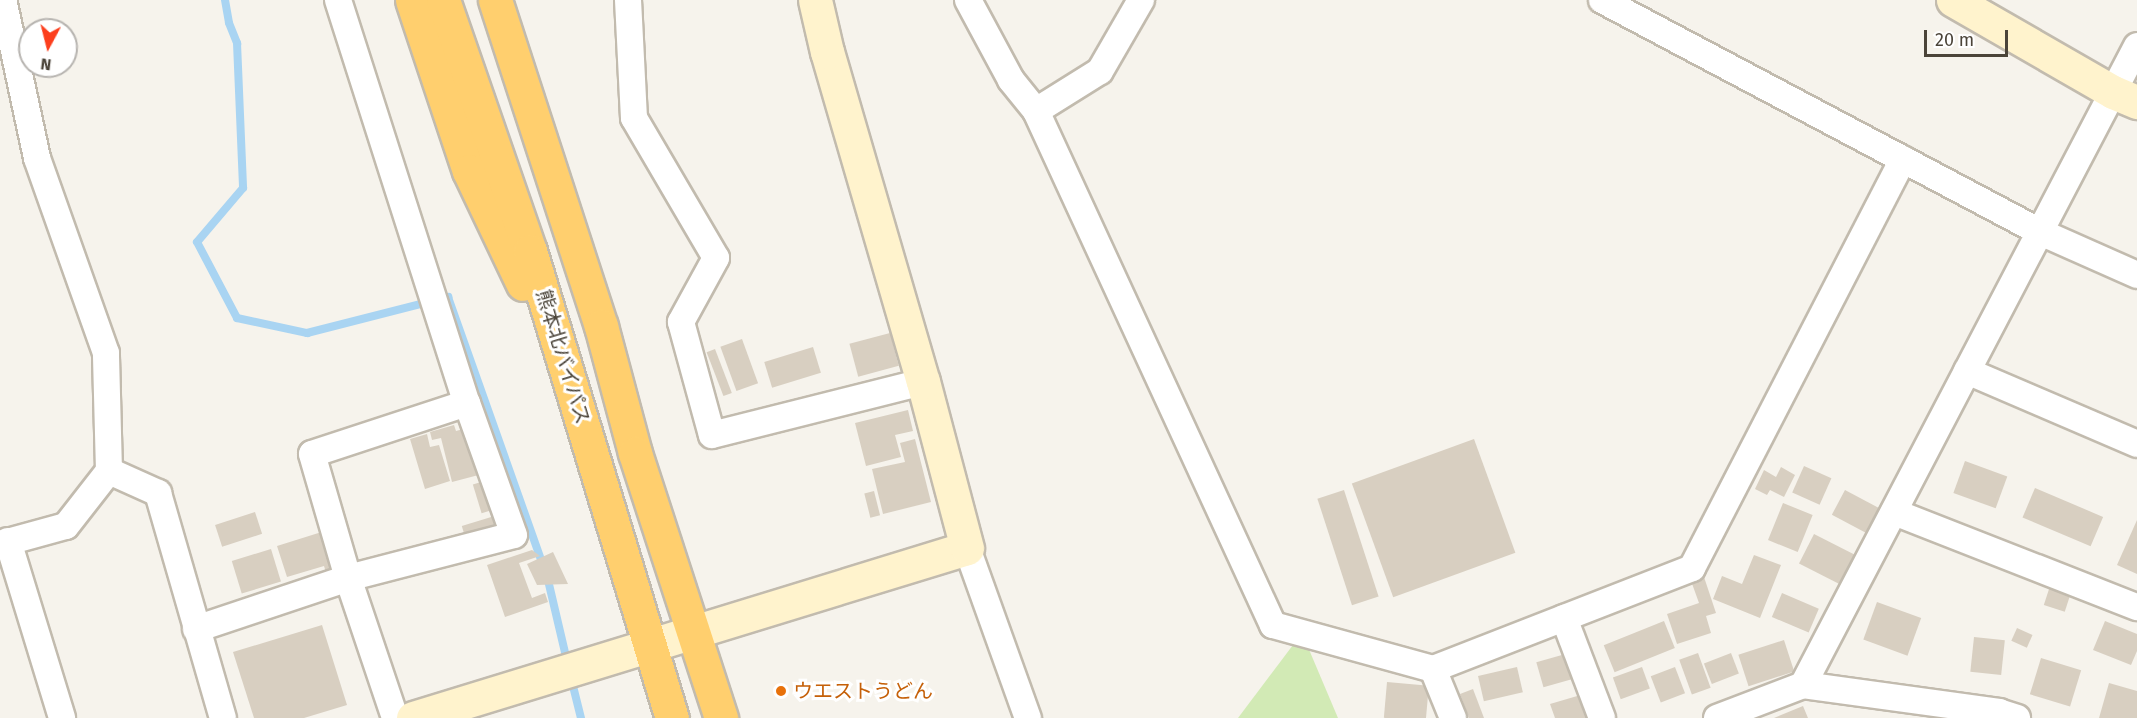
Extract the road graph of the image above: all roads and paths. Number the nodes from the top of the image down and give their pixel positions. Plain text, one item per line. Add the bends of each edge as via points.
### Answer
1 (3, 0) edge
2 (338, 0) edge
3 (412, 0) edge
4 (443, 0) edge
5 (495, 0) edge
6 (628, 0) edge
7 (815, 0) edge
8 (968, 0) edge
9 (1141, 0) edge
10 (1602, 0) edge
11 (1953, 0) edge
12 (2137, 46) edge
13 (2125, 97) edge
14 (1036, 111) junction
15 (1903, 159) junction
16 (2040, 232) junction
17 (2137, 275) edge
18 (1967, 371) junction
19 (567, 375) junction
20 (923, 382) junction
21 (467, 403) junction
22 (2137, 444) edge
23 (109, 471) junction
24 (1894, 512) junction
25 (4, 542) edge
26 (967, 548) junction
27 (348, 578) junction
28 (2137, 607) edge
29 (1564, 618) junction
30 (196, 629) junction
31 (693, 632) junction
32 (651, 645) junction
33 (1433, 669) junction
34 (1803, 685) junction
35 (62, 718) edge
36 (223, 718) edge
37 (395, 718) edge
38 (413, 718) edge
39 (672, 718) edge
40 (721, 718) edge
41 (1028, 718) edge
42 (1453, 718) edge
43 (1602, 718) edge
44 (1717, 718) edge
45 (2017, 718) edge

1 - 23 street via 37,158 106,353
2 - 21 street
3 - 19 highway via 469,171
4 - 19 highway, 熊本北バイパス via 530,251
5 - 31 highway via 601,326 635,453
6 - 20 street via 634,118 716,258 681,322 712,435
7 - 20 street via 826,51
8 - 14 street via 1011,80
9 - 14 street via 1100,71
10 - 15 street
11 - 13 street
12 - 13 street
13 - 16 street
14 - 33 street via 1273,625
15 - 16 street
15 - 29 street via 1692,568
16 - 17 street
16 - 18 street
18 - 22 street
18 - 24 street
19 - 32 highway, 熊本北バイパス
20 - 26 street
21 - 27 street via 312,454
21 - 27 street via 514,535
23 - 25 street via 66,526
23 - 30 street via 158,493
24 - 28 street
24 - 34 street
25 - 35 street
26 - 31 street
26 - 41 street
27 - 30 street
27 - 37 street
29 - 33 street
29 - 43 street
30 - 36 street
31 - 32 street
31 - 40 highway
32 - 38 street
32 - 39 highway, 熊本北バイパス
33 - 42 street
34 - 44 street
34 - 45 street via 2000,712

